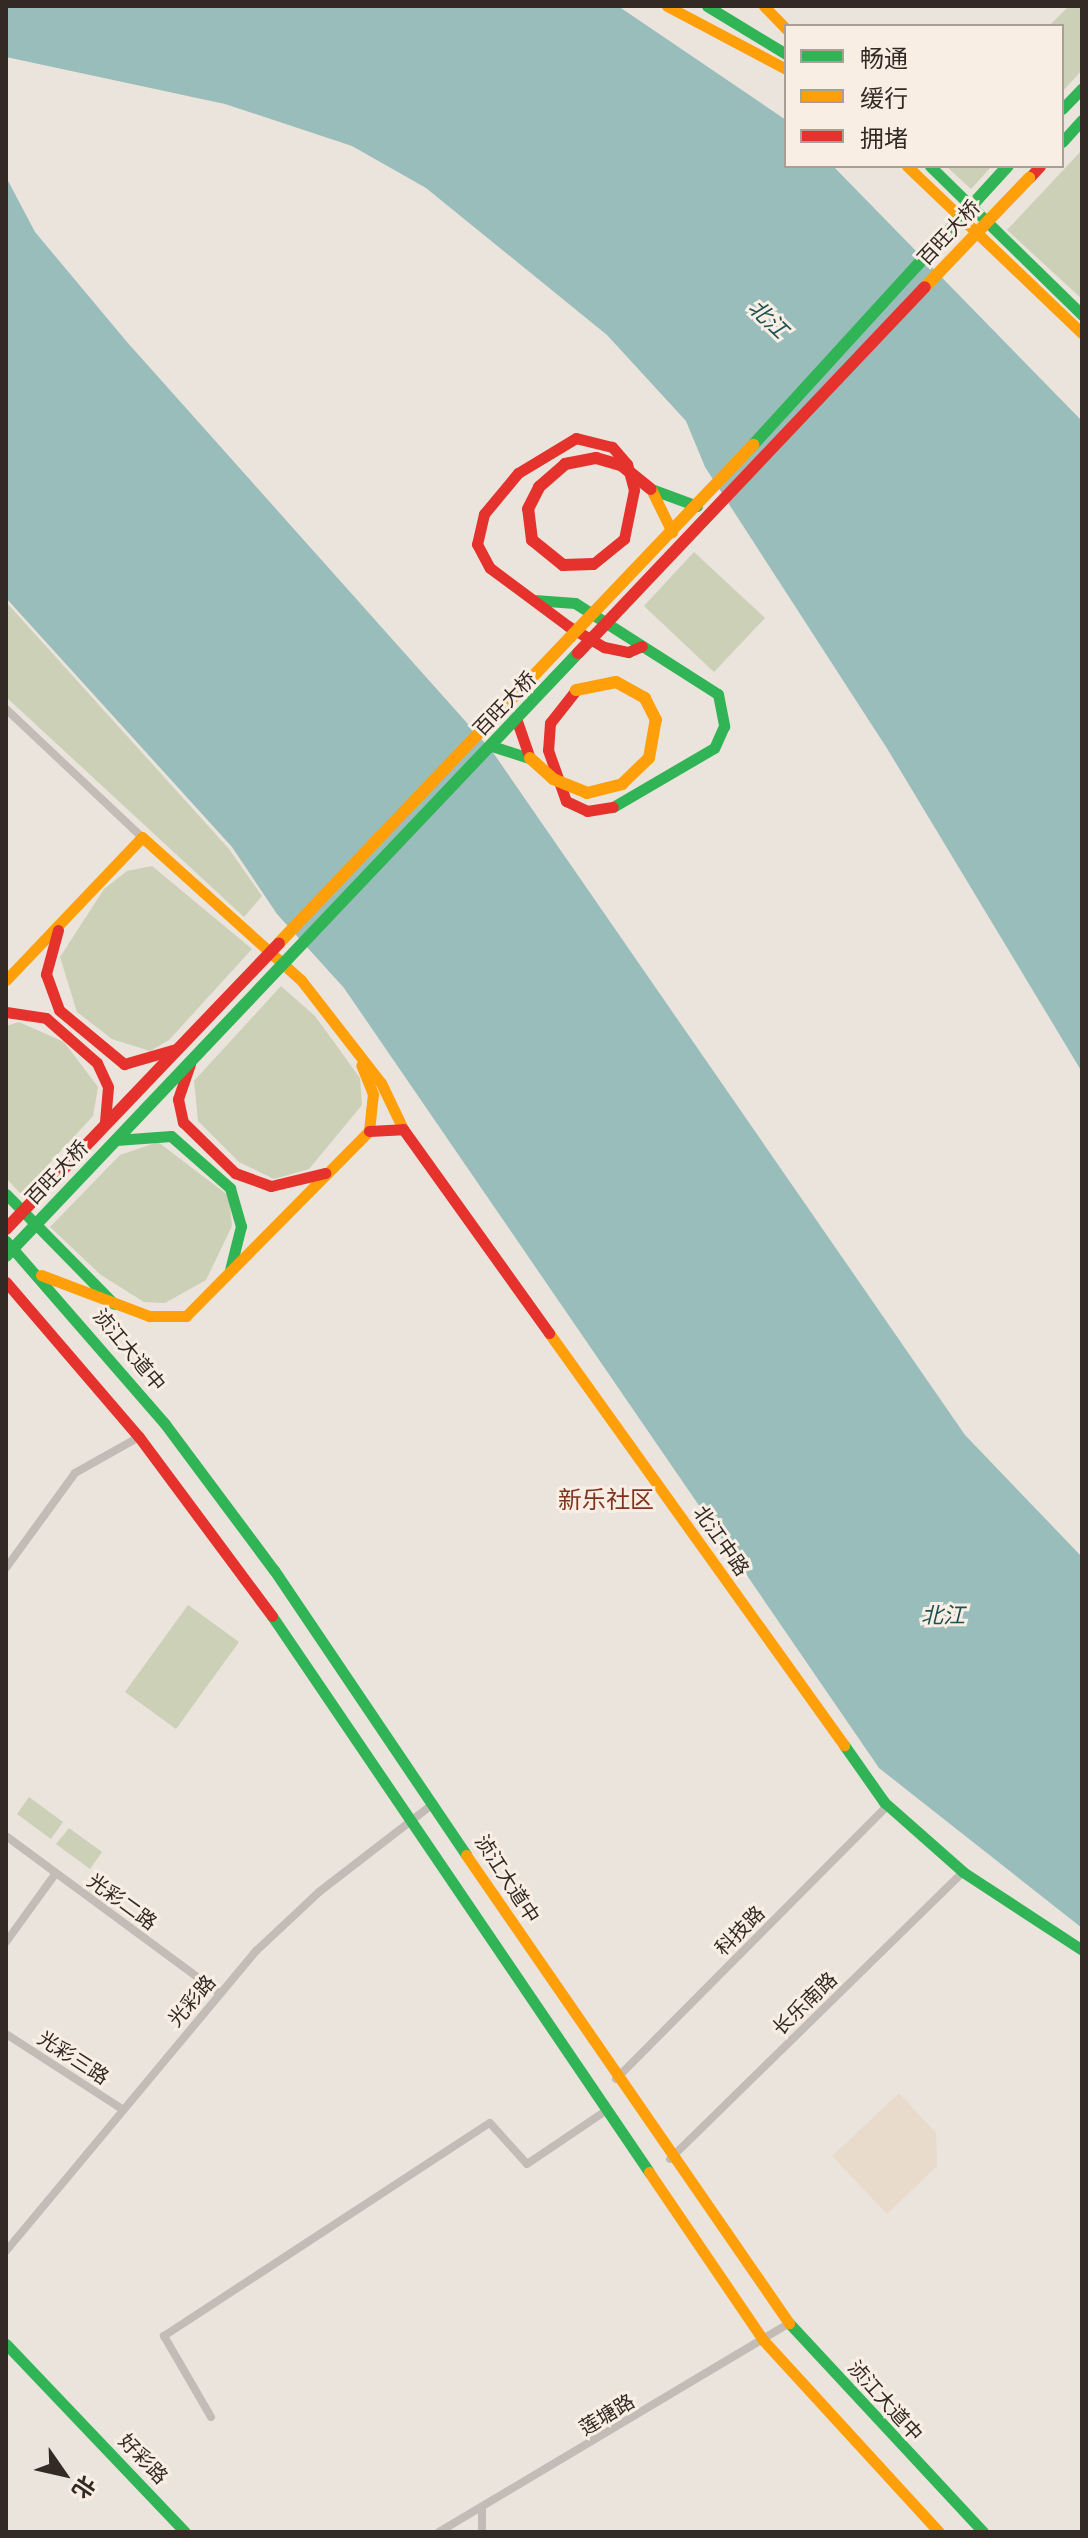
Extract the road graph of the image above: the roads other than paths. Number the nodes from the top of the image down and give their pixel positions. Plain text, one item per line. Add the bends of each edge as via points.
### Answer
1 (667, 6) edge
2 (705, 6) edge
3 (764, 6) edge
4 (683, 10) edge
5 (694, 20) junction
6 (784, 27) edge
7 (784, 53) edge
8 (784, 68) edge
9 (1082, 88) edge
10 (1064, 107) edge
11 (1082, 120) edge
12 (1064, 140) edge
13 (909, 168) edge
14 (932, 168) edge
15 (1006, 168) edge
16 (1038, 168) edge
17 (1082, 315) edge
18 (1082, 333) edge
19 (651, 489) junction
20 (697, 506) junction
21 (672, 532) junction
22 (534, 600) junction
23 (642, 646) junction
24 (6, 709) edge
25 (517, 721) junction
26 (492, 746) junction
27 (530, 758) junction
28 (142, 837) junction
29 (63, 920) junction
30 (6, 980) edge
31 (6, 1012) edge
32 (351, 1045) junction
33 (176, 1049) junction
34 (191, 1062) junction
35 (105, 1124) junction
36 (403, 1129) junction
37 (369, 1131) junction
38 (116, 1140) junction
39 (328, 1172) junction
40 (6, 1194) edge
41 (6, 1229) edge
42 (6, 1241) edge
43 (6, 1256) edge
44 (38, 1273) junction
45 (229, 1273) junction
46 (6, 1282) edge
47 (16, 1293) junction
48 (6, 1303) edge
49 (117, 1306) junction
50 (139, 1437) junction
51 (6, 1568) edge
52 (434, 1803) junction
53 (888, 1805) junction
54 (410, 1820) junction
55 (6, 1836) edge
56 (963, 1872) junction
57 (56, 1873) junction
58 (6, 1942) edge
59 (1082, 1950) edge
60 (219, 1993) junction
61 (6, 2034) edge
62 (616, 2079) junction
63 (122, 2109) junction
64 (604, 2112) junction
65 (670, 2159) junction
66 (6, 2251) edge
67 (789, 2323) junction
68 (764, 2341) junction
69 (6, 2344) edge
70 (211, 2417) dead end
71 (482, 2507) junction
72 (185, 2532) edge
73 (439, 2532) edge
74 (482, 2532) edge
75 (939, 2532) edge
76 (983, 2532) edge

1 - 4 main road
2 - 5 main road
2 - 7 main road
3 - 6 main road
4 - 5 main road
5 - 8 main road
9 - 10 main road
11 - 12 main road
13 - 18 main road
14 - 17 main road
15 - 20 main road, 百旺大桥, bridge
16 - 25 main road, 百旺大桥, bridge
19 - 20 main road
19 - 21 main road
19 - 22 main road, bridge via 621,465 596,458 565,464 539,487 528,509 532,540 563,565 593,564 624,539 634,490 627,464 612,447 576,438 518,473 478,524 477,544 490,568
20 - 21 main road, 百旺大桥, bridge
21 - 33 main road, 百旺大桥, bridge
22 - 23 main road via 575,603
22 - 23 main road via 604,647 628,652
23 - 27 main road, bridge via 722,701 721,735 690,768 602,810 566,801 547,736 576,690 616,682 645,698 656,720 649,758 622,784 587,793 553,779
24 - 28 street
25 - 26 main road, 百旺大桥, bridge
25 - 27 main road
26 - 27 main road
26 - 34 main road, 百旺大桥, bridge
28 - 29 main road
28 - 32 main road via 293,972
29 - 30 main road
29 - 33 main road via 46,974 59,1010 124,1064
31 - 35 main road via 51,1022 103,1071
32 - 36 main road, 北江中路 via 381,1083
32 - 37 main road via 373,1094
33 - 35 main road, 百旺大桥, bridge
34 - 38 main road, 百旺大桥, bridge
34 - 39 main road via 178,1099 192,1137 247,1180 300,1183
35 - 41 main road, 百旺大桥, bridge
36 - 37 main road
36 - 53 main road, 北江中路
37 - 39 main road
38 - 43 main road, 百旺大桥, bridge
38 - 45 main road via 156,1132 184,1145 235,1196 239,1243
39 - 45 main road
40 - 49 main road
42 - 44 main road, 浈江大道中
44 - 49 main road
44 - 52 main road, 浈江大道中 via 165,1424
45 - 49 main road via 186,1316
46 - 47 main road
47 - 48 street
47 - 50 main road
50 - 51 street via 75,1473
50 - 54 main road via 253,1588
52 - 54 street, 光彩路
52 - 62 main road, 浈江大道中
53 - 56 main road, 北江中路
53 - 62 street, 科技路
54 - 60 street, 光彩路 via 319,1892
54 - 64 main road
55 - 57 street, 光彩二路
56 - 59 main road, 北江中路
56 - 65 street, 长乐南路
57 - 58 street
57 - 60 street, 光彩二路
60 - 63 street, 光彩路
61 - 63 street, 光彩三路
62 - 65 main road, 浈江大道中
63 - 66 street, 光彩路
64 - 68 main road
64 - 70 street via 527,2164 490,2123 164,2336
65 - 67 main road, 浈江大道中
67 - 68 street, 莲塘路
67 - 76 main road, 浈江大道中
68 - 71 street, 莲塘路
68 - 75 main road
69 - 72 main road, 好彩路
71 - 73 street, 莲塘路
71 - 74 street

